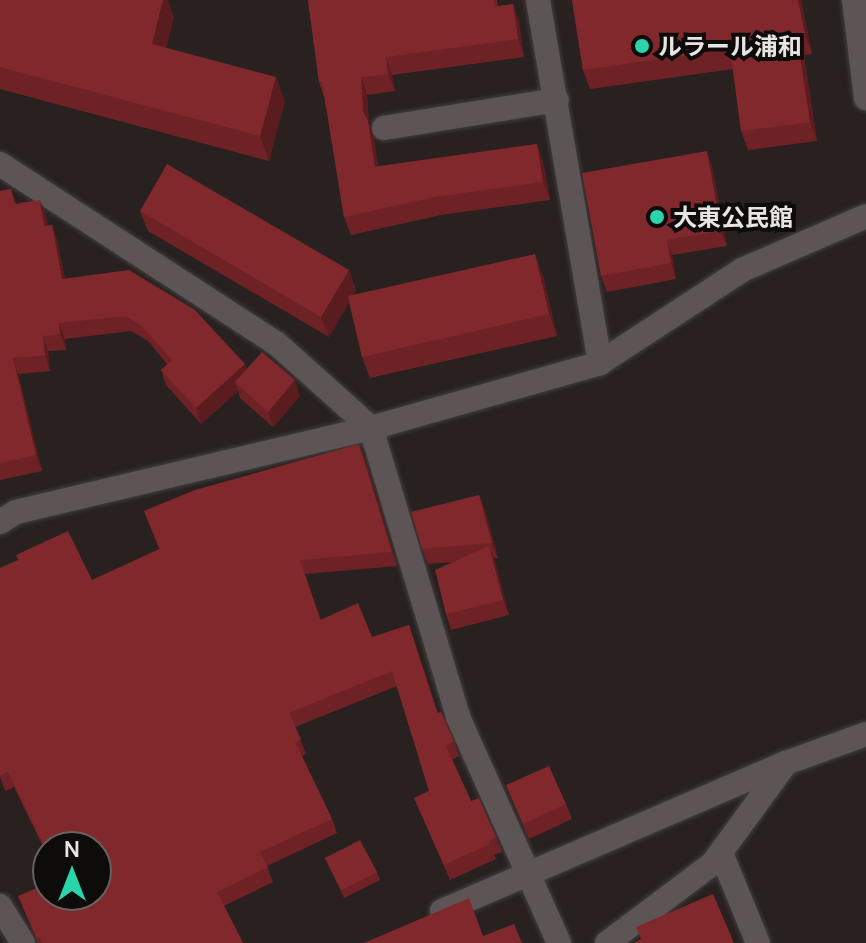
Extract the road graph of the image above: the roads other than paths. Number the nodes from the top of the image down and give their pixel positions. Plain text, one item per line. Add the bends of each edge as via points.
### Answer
1 (538, 0) edge
2 (854, 0) edge
3 (866, 98) edge
4 (557, 100) junction
5 (384, 128) dead end
6 (0, 164) edge
7 (866, 216) edge
8 (600, 363) junction
9 (371, 428) junction
10 (0, 522) edge
11 (866, 734) edge
12 (786, 763) junction
13 (721, 853) junction
14 (530, 873) junction
15 (0, 906) edge
16 (420, 920) edge
17 (23, 943) edge
18 (559, 943) edge
19 (607, 943) edge
20 (758, 943) edge

1 - 4 street
2 - 3 street
4 - 5 street
4 - 8 street
6 - 9 street via 276,343
7 - 8 street via 742,270
8 - 9 street
9 - 10 street via 16,512
9 - 14 street via 458,717
11 - 12 street
12 - 13 street
12 - 14 street
13 - 19 street
13 - 20 street
14 - 16 street
14 - 18 street
15 - 17 street

